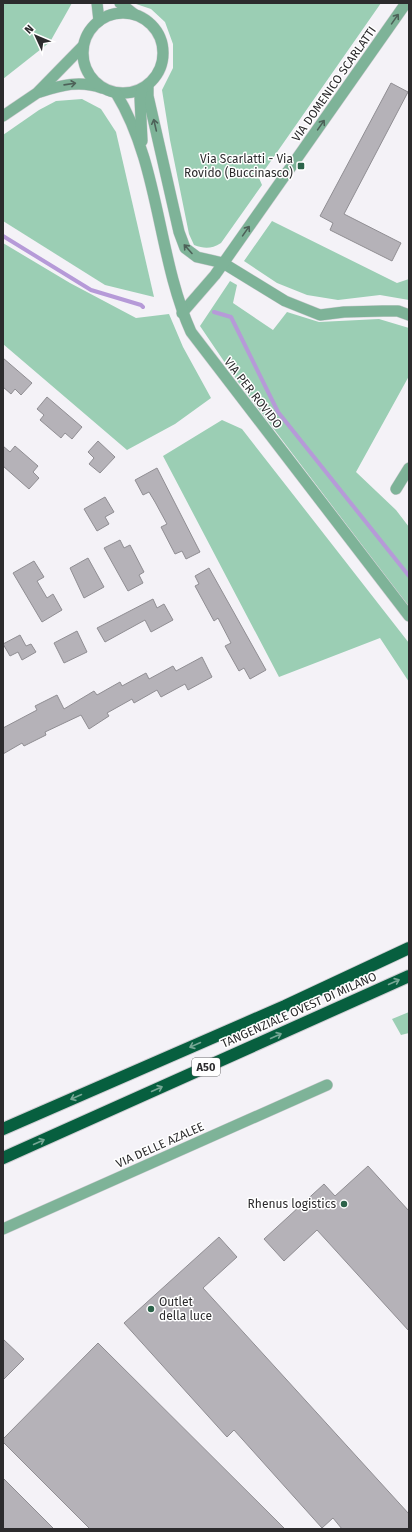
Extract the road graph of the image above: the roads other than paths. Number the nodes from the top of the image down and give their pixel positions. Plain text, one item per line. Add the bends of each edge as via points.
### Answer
1 (97, 3) edge
2 (120, 3) edge
3 (406, 3) edge
4 (140, 17) junction
5 (99, 21) junction
6 (83, 46) junction
7 (145, 87) junction
8 (102, 88) junction
9 (38, 93) junction
10 (116, 93) junction
11 (3, 116) edge
12 (142, 154) junction
13 (223, 263) junction
14 (182, 313) junction
15 (409, 315) edge
16 (409, 468) edge
17 (396, 489) dead end
18 (409, 616) edge
19 (409, 948) edge
20 (409, 976) edge
21 (328, 1085) dead end
22 (3, 1129) edge
23 (3, 1158) edge
24 (3, 1229) edge

1 - 5 street
2 - 4 street
13 -> 3 street, VIA DOMENICO SCARLATTI
4 - 5 street via 119,13
4 - 7 street via 156,31 163,51 159,72
5 - 6 street via 92,28
6 - 8 street via 86,70
6 - 9 street
7 - 10 street via 129,93
7 - 12 street, VIA PER ROVIDO via 140,98
13 -> 7 street via 197,257 190,253 183,243
9 -> 8 street via 70,83 90,84
8 - 10 street
9 - 11 street
10 - 12 street, VIA PER ROVIDO via 127,112
12 - 14 street, VIA PER ROVIDO
13 - 14 street, VIA DOMENICO SCARLATTI
13 - 15 street via 285,301 320,315 383,311 398,311
14 - 18 street, VIA PER ROVIDO via 203,350
16 - 17 street
19 -> 22 highway, TANGENZIALE OVEST DI MILANO / A50
23 -> 20 highway, TANGENZIALE OVEST DI MILANO / A50
21 - 24 street, VIA DELLE AZALEE

